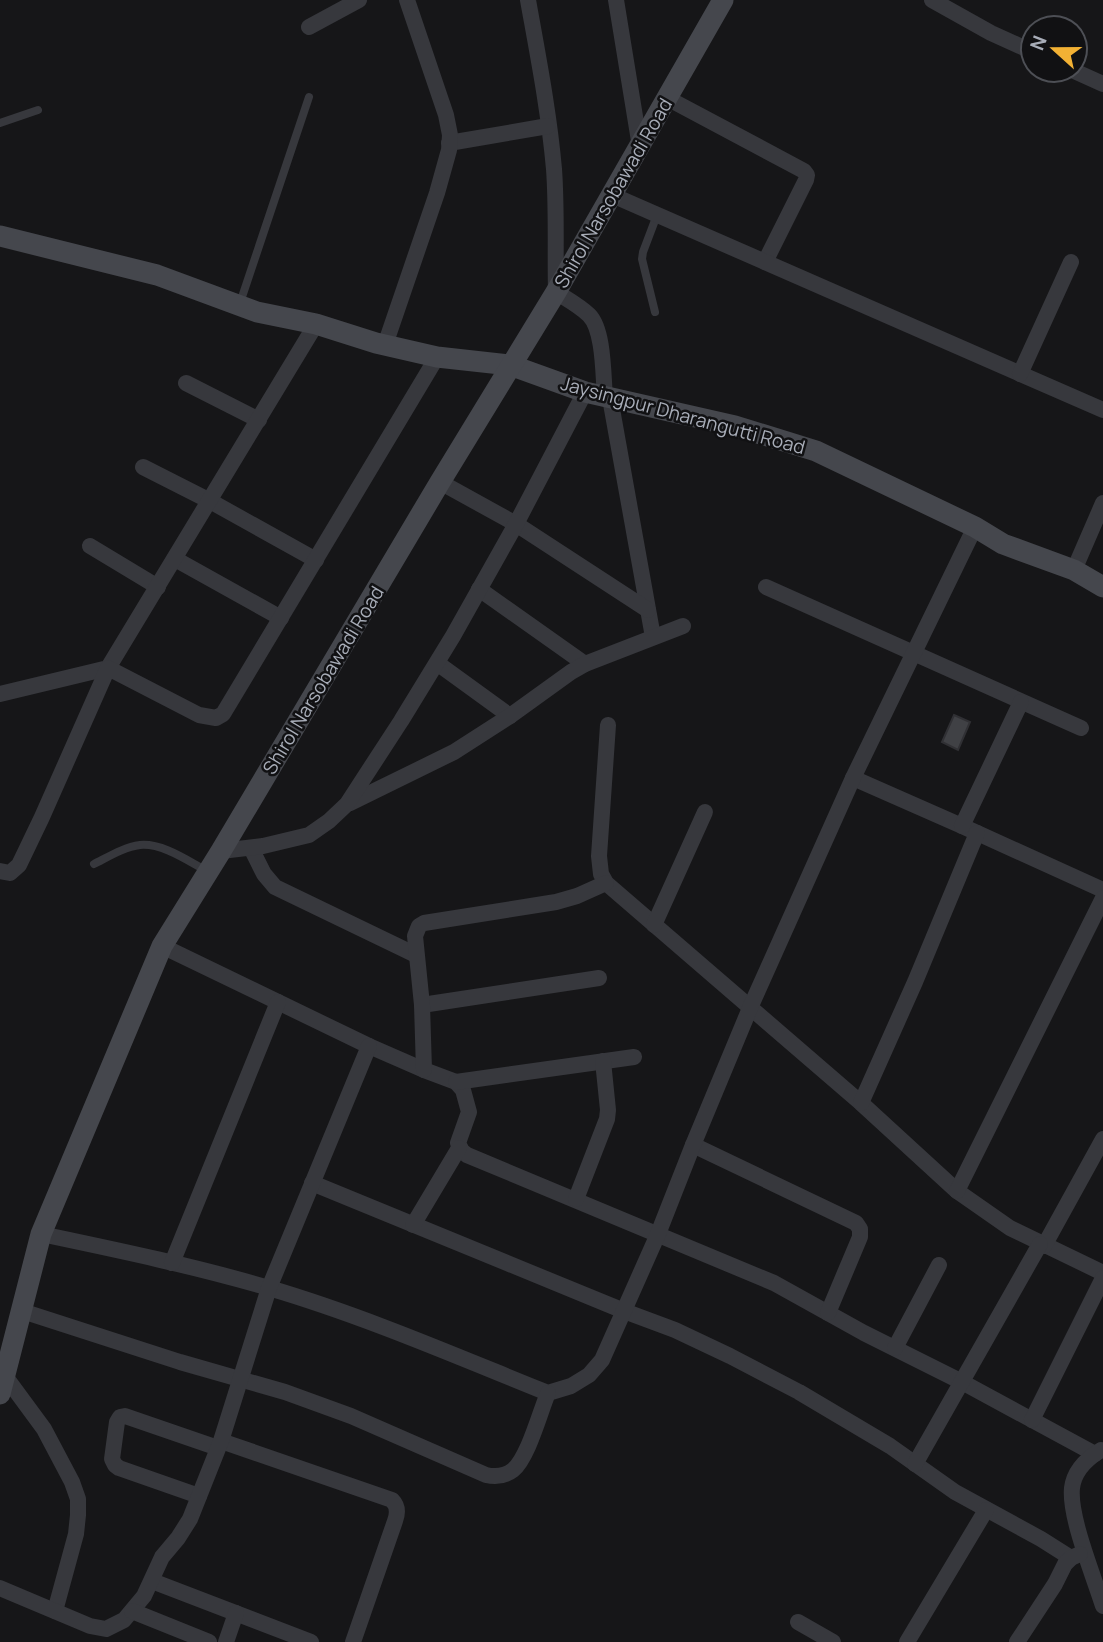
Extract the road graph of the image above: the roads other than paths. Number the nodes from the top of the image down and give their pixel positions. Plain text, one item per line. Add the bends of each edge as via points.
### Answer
1 (359, 0) edge
2 (407, 0) edge
3 (528, 0) edge
4 (615, 0) edge
5 (723, 0) edge
6 (932, 0) edge
7 (309, 27) dead end
8 (1019, 46) edge
9 (309, 97) dead end
10 (667, 98) junction
11 (38, 110) dead end
12 (0, 122) edge
13 (548, 126) junction
14 (449, 143) junction
15 (640, 147) junction
16 (612, 195) junction
17 (657, 215) junction
18 (0, 236) edge
19 (765, 262) junction
20 (1071, 262) dead end
21 (556, 292) junction
22 (239, 305) junction
23 (655, 312) dead end
24 (316, 324) junction
25 (386, 345) junction
26 (437, 357) junction
27 (510, 365) junction
28 (1020, 374) junction
29 (186, 383) dead end
30 (600, 396) junction
31 (1103, 410) edge
32 (259, 420) junction
33 (143, 467) dead end
34 (440, 482) junction
35 (210, 501) junction
36 (1103, 503) edge
37 (516, 524) junction
38 (975, 527) junction
39 (90, 546) dead end
40 (175, 559) junction
41 (316, 560) junction
42 (1074, 570) junction
43 (158, 587) junction
44 (766, 587) dead end
45 (1103, 587) edge
46 (478, 589) junction
47 (648, 610) junction
48 (281, 618) junction
49 (683, 625) dead end
50 (653, 637) junction
51 (913, 654) junction
52 (437, 663) junction
53 (585, 664) junction
54 (108, 668) junction
55 (0, 694) edge
56 (1021, 702) junction
57 (510, 716) junction
58 (608, 724) dead end
59 (1081, 728) dead end
60 (853, 778) junction
61 (347, 804) junction
62 (705, 811) dead end
63 (962, 826) junction
64 (977, 833) junction
65 (251, 848) junction
66 (221, 851) junction
67 (94, 864) dead end
68 (0, 871) edge
69 (209, 872) junction
70 (606, 883) junction
71 (1103, 890) edge
72 (1103, 898) edge
73 (654, 925) junction
74 (162, 946) junction
75 (416, 955) junction
76 (599, 978) dead end
77 (278, 1002) junction
78 (422, 1005) junction
79 (750, 1008) junction
80 (369, 1046) junction
81 (634, 1057) dead end
82 (603, 1061) junction
83 (424, 1070) junction
84 (456, 1082) junction
85 (861, 1103) junction
86 (1103, 1139) edge
87 (693, 1144) junction
88 (459, 1148) junction
89 (312, 1183) junction
90 (957, 1191) junction
91 (576, 1199) junction
92 (413, 1225) junction
93 (41, 1234) junction
94 (658, 1234) junction
95 (1042, 1245) junction
96 (172, 1263) junction
97 (939, 1265) dead end
98 (1103, 1276) edge
99 (269, 1288) junction
100 (22, 1311) junction
101 (624, 1311) junction
102 (828, 1313) junction
103 (895, 1349) junction
104 (241, 1380) junction
105 (962, 1382) junction
106 (2, 1385) edge
107 (548, 1393) junction
108 (1032, 1420) junction
109 (220, 1445) junction
110 (1099, 1451) edge
111 (915, 1464) junction
112 (199, 1496) junction
113 (986, 1510) junction
114 (1078, 1555) junction
115 (152, 1581) junction
116 (0, 1588) edge
117 (1103, 1606) edge
118 (55, 1611) junction
119 (132, 1611) junction
120 (236, 1613) junction
121 (798, 1622) dead end
122 (108, 1635) edge
123 (1021, 1639) edge
124 (209, 1642) edge
125 (226, 1642) edge
126 (311, 1642) edge
127 (353, 1642) edge
128 (833, 1642) edge
129 (908, 1642) edge

1 - 7 street
2 - 14 street via 446,115
3 - 13 street
4 - 15 street
5 - 10 main road, Shirol Narsobawadi Road
6 - 8 street
9 - 22 lane
10 - 15 main road, Shirol Narsobawadi Road
10 - 19 street via 807,175
11 - 12 lane
13 - 14 street
13 - 21 street via 556,202
14 - 25 street
15 - 16 main road, Shirol Narsobawadi Road
16 - 17 street
16 - 21 main road, Shirol Narsobawadi Road
17 - 19 street
17 - 23 lane via 642,259
18 - 22 main road, Jaysingpur Dharangutti Road via 157,275
19 - 28 street
20 - 28 street
21 - 27 main road, Shirol Narsobawadi Road
21 - 30 street via 595,323
22 - 24 main road, Jaysingpur Dharangutti Road
24 - 25 main road, Jaysingpur Dharangutti Road
24 - 32 street
25 - 26 main road, Jaysingpur Dharangutti Road
26 - 27 main road, Jaysingpur Dharangutti Road
26 - 41 street
27 - 30 main road, Jaysingpur Dharangutti Road
27 - 34 main road, Shirol Narsobawadi Road
28 - 31 street
29 - 32 street
30 - 37 street
30 - 38 main road, Jaysingpur Dharangutti Road via 735,426 816,451
30 - 47 street
32 - 35 street
33 - 35 street
34 - 37 street
34 - 66 main road, Shirol Narsobawadi Road
35 - 40 street
35 - 41 street
36 - 42 street
37 - 46 street
37 - 47 street
38 - 42 main road, Jaysingpur Dharangutti Road via 1003,544
38 - 51 street
39 - 43 street
40 - 43 street
40 - 48 street
41 - 48 street
42 - 45 main road, Jaysingpur Dharangutti Road
43 - 54 street
44 - 51 street
46 - 52 street
46 - 53 street
47 - 50 street
48 - 54 street via 223,714 216,718 199,715
49 - 50 street
50 - 53 street
51 - 56 street
51 - 60 street
52 - 57 street
52 - 61 street
53 - 57 street
54 - 55 street
54 - 68 street via 19,865 10,873
56 - 59 street
56 - 63 street
57 - 61 street via 454,752
58 - 70 street via 599,856
60 - 63 street
60 - 79 street
61 - 65 street via 309,835
62 - 73 street
63 - 64 street
64 - 71 street
64 - 85 street
65 - 66 street
65 - 75 street via 275,887
66 - 69 main road, Shirol Narsobawadi Road
67 - 69 lane via 142,845 154,846
69 - 74 main road, Shirol Narsobawadi Road
70 - 73 street
70 - 75 street via 556,902 424,923 417,931
72 - 90 street
73 - 79 street
74 - 77 street
74 - 93 main road, Shirol Narsobawadi Road
75 - 78 street
76 - 78 street
77 - 80 street
77 - 96 street
78 - 83 street
79 - 85 street
79 - 87 street
80 - 83 street
80 - 89 street
81 - 82 street
82 - 84 street
82 - 91 street via 607,1119
83 - 84 street
84 - 88 street via 469,1112
85 - 90 street
86 - 95 street
87 - 94 street
87 - 102 street via 856,1223 860,1237
88 - 91 street
88 - 92 street
89 - 92 street
89 - 99 street
90 - 95 street
91 - 94 street
92 - 101 street
93 - 96 street
93 - 100 main road, Shirol Narsobawadi Road
94 - 101 street
94 - 102 street via 774,1283
95 - 98 street
95 - 105 street
96 - 99 street
97 - 103 street
98 - 108 street
99 - 104 street
99 - 107 street via 360,1318
100 - 104 street
100 - 106 main road, Shirol Narsobawadi Road
101 - 107 street via 602,1360 589,1375
101 - 111 street via 676,1330 799,1392
102 - 103 street
103 - 105 street
104 - 107 street via 351,1416 496,1477 517,1466
104 - 109 street
105 - 108 street
105 - 111 street
106 - 118 street via 44,1429 78,1499 75,1534
108 - 110 street
109 - 112 street
109 - 112 street via 125,1416 117,1422 115,1465
109 - 127 street via 396,1504 398,1513
110 - 114 street via 1081,1466 1072,1487
111 - 113 street
112 - 115 street via 186,1528 162,1557
113 - 114 street
113 - 129 street
114 - 117 street
114 - 123 street via 1065,1564
115 - 119 street
115 - 120 street
116 - 118 street
118 - 122 street
119 - 122 street
119 - 124 street
120 - 125 street
120 - 126 street
121 - 128 street

